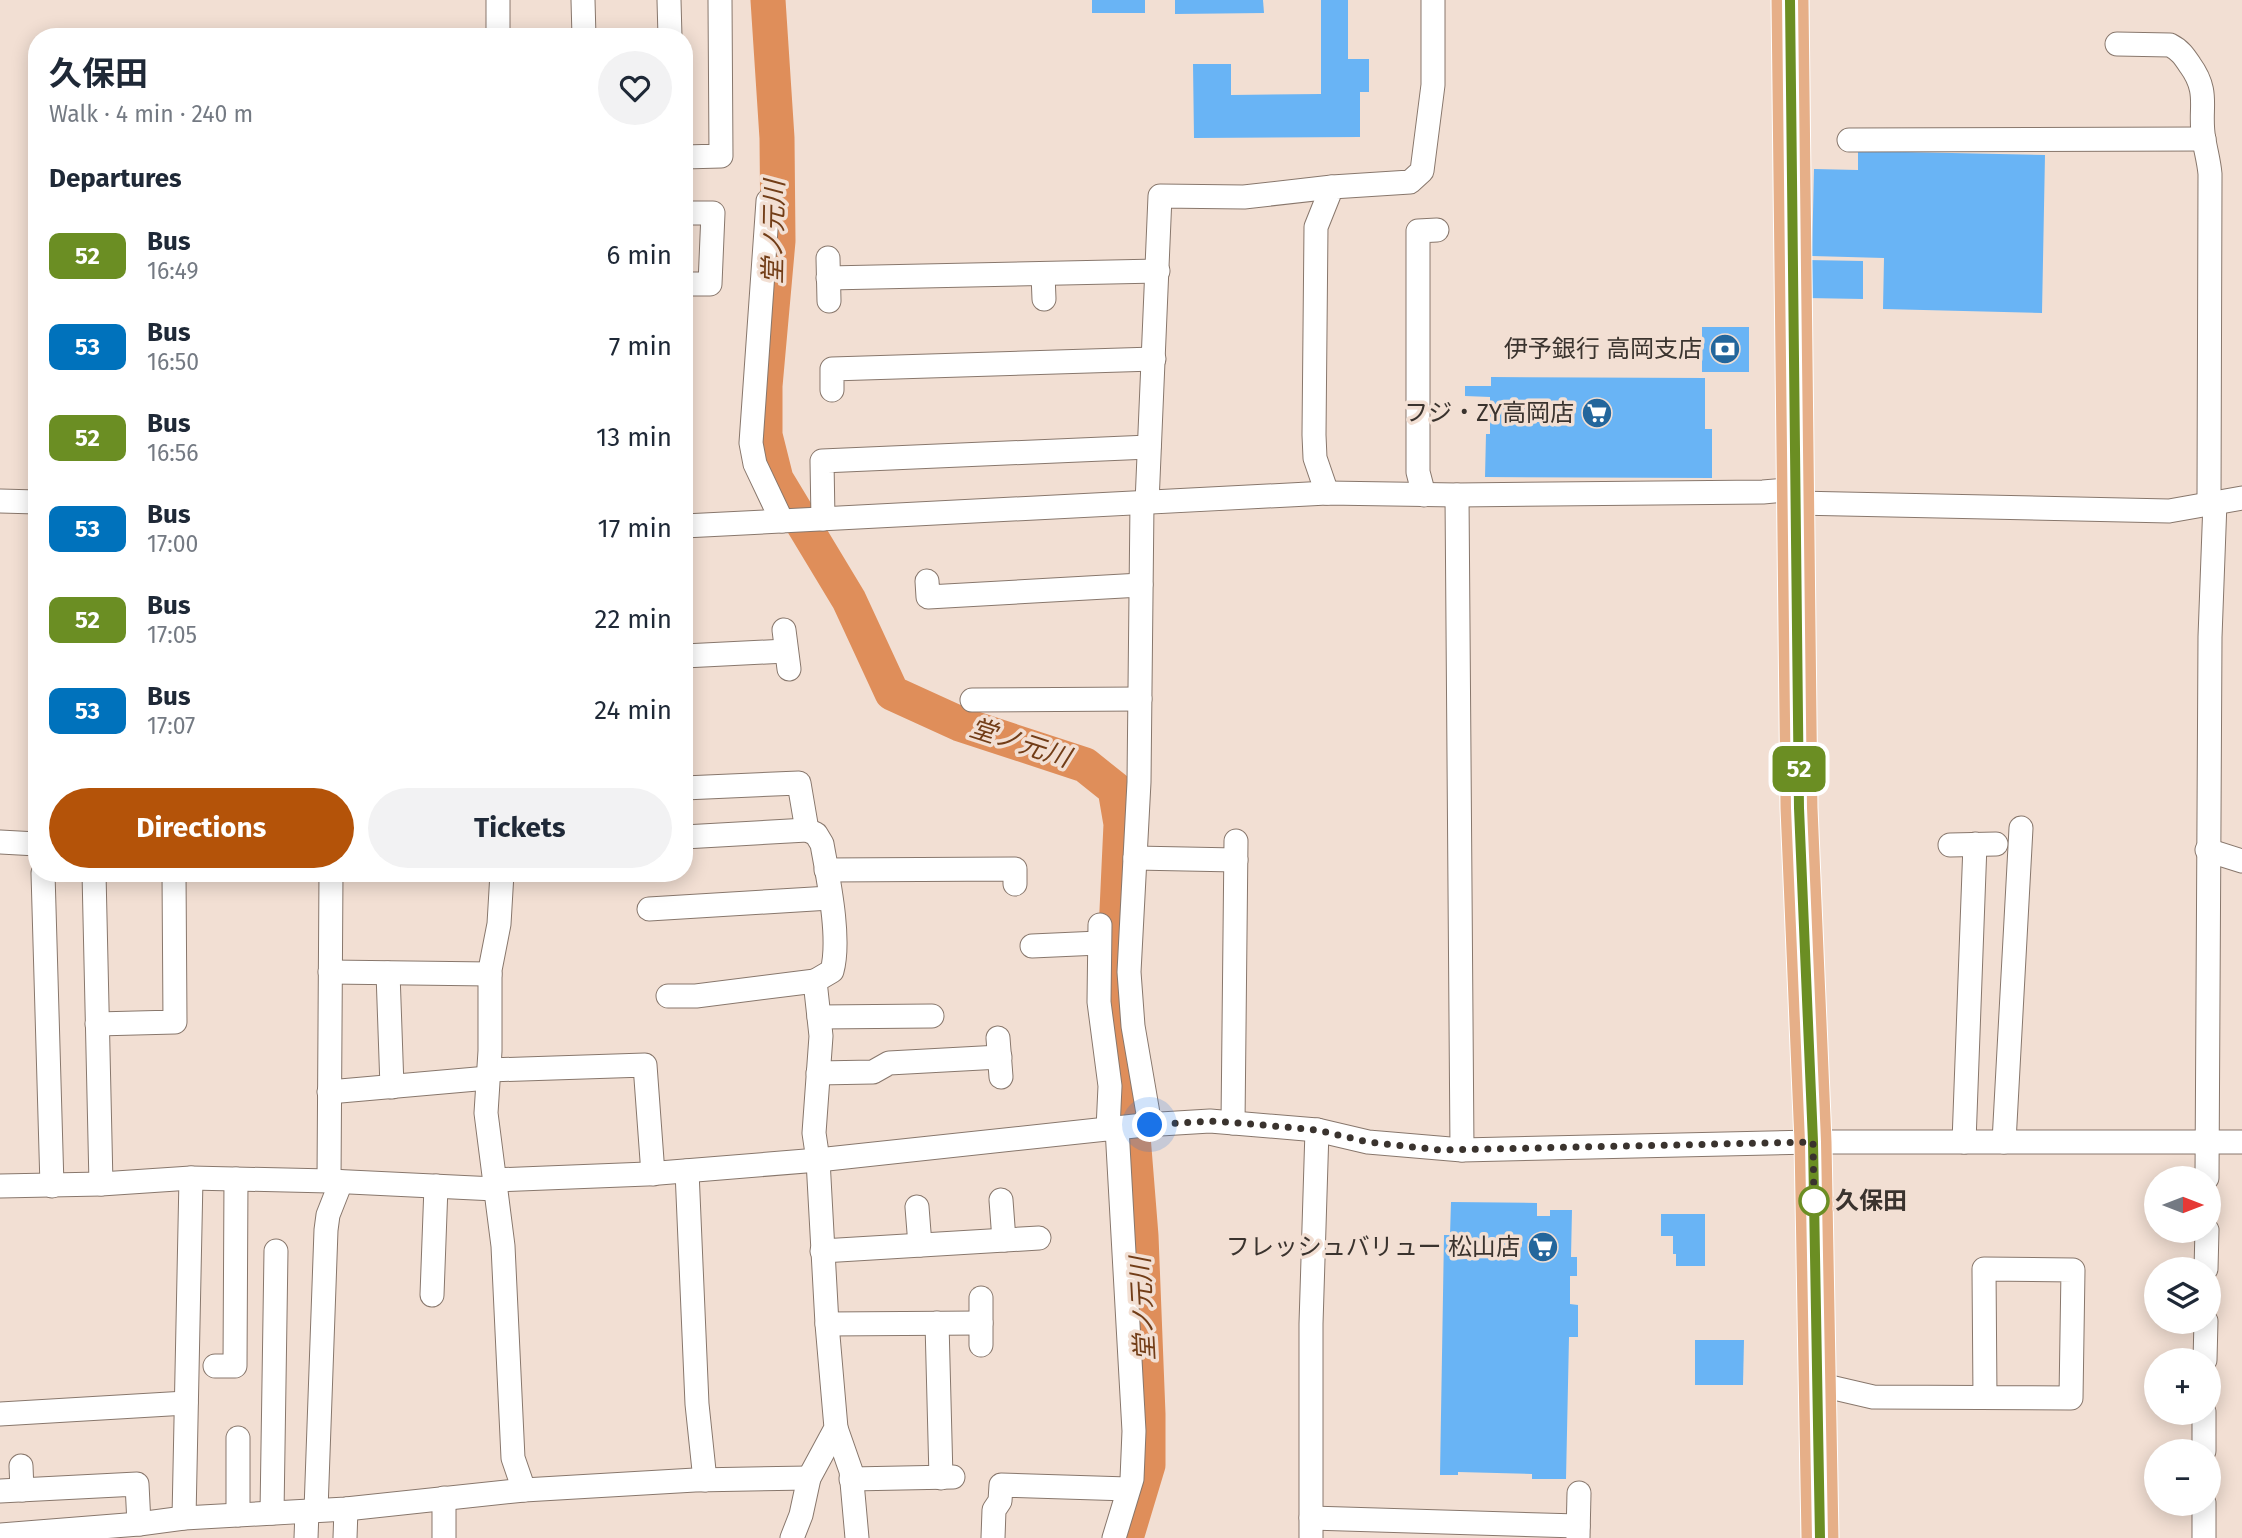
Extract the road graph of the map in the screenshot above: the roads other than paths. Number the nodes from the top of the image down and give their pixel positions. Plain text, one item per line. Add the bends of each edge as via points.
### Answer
1 (498, 0) edge
2 (583, 0) edge
3 (669, 0) edge
4 (720, 0) edge
5 (1433, 0) edge
6 (1790, 0) edge
7 (498, 28) edge
8 (584, 28) edge
9 (670, 28) edge
10 (2117, 44) dead end
11 (2204, 139) junction
12 (1849, 140) dead end
13 (693, 157) edge
14 (1332, 187) junction
15 (768, 201) dead end
16 (693, 213) edge
17 (1437, 230) dead end
18 (1158, 271) junction
19 (1043, 274) junction
20 (828, 279) dead end
21 (693, 284) edge
22 (1044, 299) dead end
23 (1154, 359) junction
24 (832, 390) dead end
25 (1149, 447) junction
26 (1327, 493) junction
27 (1424, 495) junction
28 (1457, 495) junction
29 (1796, 496) junction
30 (2242, 498) edge
31 (0, 501) edge
32 (28, 502) edge
33 (1145, 503) junction
34 (2212, 503) junction
35 (823, 519) junction
36 (782, 521) junction
37 (693, 526) edge
38 (927, 580) dead end
39 (1141, 585) junction
40 (693, 648) edge
41 (786, 650) dead end
42 (1140, 699) junction
43 (972, 700) dead end
44 (693, 788) edge
45 (807, 830) junction
46 (693, 836) edge
47 (2027, 838) dead end
48 (0, 842) edge
49 (28, 844) edge
50 (1950, 845) dead end
51 (2207, 850) junction
52 (1135, 858) junction
53 (2242, 861) edge
54 (826, 870) junction
55 (43, 882) edge
56 (94, 882) edge
57 (174, 882) edge
58 (331, 882) edge
59 (501, 882) edge
60 (1015, 884) dead end
61 (830, 898) junction
62 (649, 909) dead end
63 (1032, 946) dead end
64 (330, 972) junction
65 (388, 973) junction
66 (490, 974) junction
67 (815, 982) junction
68 (668, 995) dead end
69 (932, 1016) dead end
70 (819, 1017) junction
71 (97, 1024) junction
72 (1000, 1057) dead end
73 (818, 1073) junction
74 (489, 1074) junction
75 (392, 1087) junction
76 (329, 1092) junction
77 (1233, 1123) junction
78 (1129, 1127) junction
79 (1317, 1130) junction
80 (1813, 1142) junction
81 (1964, 1142) junction
82 (2004, 1142) junction
83 (2208, 1142) junction
84 (2242, 1142) edge
85 (1462, 1150) junction
86 (818, 1160) junction
87 (2207, 1166) edge
88 (687, 1171) junction
89 (653, 1174) junction
90 (191, 1178) junction
91 (236, 1179) junction
92 (335, 1181) junction
93 (101, 1184) junction
94 (494, 1185) junction
95 (0, 1186) edge
96 (52, 1186) junction
97 (436, 1186) junction
98 (1001, 1200) dead end
99 (917, 1207) dead end
100 (1038, 1238) dead end
101 (1004, 1240) junction
102 (920, 1245) junction
103 (276, 1251) dead end
104 (822, 1251) junction
105 (432, 1295) dead end
106 (981, 1298) dead end
107 (937, 1323) junction
108 (827, 1324) junction
109 (215, 1366) dead end
110 (1817, 1384) junction
111 (1984, 1397) junction
112 (186, 1403) junction
113 (0, 1414) edge
114 (836, 1428) junction
115 (238, 1438) dead end
116 (21, 1466) dead end
117 (809, 1478) junction
118 (851, 1479) junction
119 (705, 1480) junction
120 (1128, 1489) junction
121 (11, 1490) edge
122 (524, 1490) junction
123 (1579, 1493) dead end
124 (444, 1497) junction
125 (346, 1509) junction
126 (311, 1510) junction
127 (272, 1513) junction
128 (238, 1515) junction
129 (2204, 1516) edge
130 (184, 1518) junction
131 (139, 1524) junction
132 (1311, 1528) edge
133 (1439, 1529) edge
134 (1578, 1532) edge
135 (0, 1535) edge
136 (306, 1538) edge
137 (345, 1538) edge
138 (444, 1538) edge
139 (792, 1538) edge
140 (857, 1538) edge
141 (993, 1538) edge
142 (1114, 1538) edge
143 (1820, 1538) edge
144 (2204, 1538) edge

1 - 7 street
2 - 8 street
3 - 9 street
4 - 13 street via 721,156
5 - 14 street via 1433,85 1422,171 1410,182
6 - 29 main road
10 - 11 street via 2178,49 2203,87
11 - 12 street
11 - 34 street via 2210,174
14 - 18 street via 1244,197 1160,195
14 - 26 street via 1316,227 1314,435 1315,457
15 - 36 street via 751,443 755,464
16 - 21 street via 713,213 710,284
17 - 27 street via 1418,231 1418,472
18 - 19 street
18 - 23 street
19 - 20 street via 943,286
19 - 22 street
23 - 24 street via 1057,372 832,369
23 - 25 street
25 - 33 street
25 - 35 street via 822,461
26 - 27 street
26 - 33 street
27 - 28 street
28 - 29 street via 1763,492
28 - 85 street
29 - 34 street via 2169,511
29 - 80 main road via 1799,808
30 - 34 street
31 - 32 street
33 - 35 street
33 - 39 street
34 - 51 street
35 - 36 street
36 - 37 street
38 - 39 street via 928,597
39 - 42 street
40 - 41 street
42 - 43 street
42 - 52 street
44 - 45 street via 799,783
45 - 46 street
45 - 54 street via 822,844
47 - 82 street via 2019,1048
48 - 49 street
50 - 81 street via 1986,844
51 - 53 street
51 - 83 street
52 - 77 street via 1236,850
52 - 78 street
54 - 60 street via 1016,869
54 - 61 street
55 - 96 street
56 - 71 street
57 - 71 street via 175,1022
58 - 64 street
59 - 66 street
61 - 62 street
61 - 67 street via 835,961 832,971
63 - 78 street via 1099,934 1094,1042
64 - 65 street
64 - 76 street
65 - 66 street
65 - 75 street
66 - 74 street
67 - 68 street
67 - 70 street
69 - 70 street
70 - 73 street
71 - 93 street
72 - 73 street via 889,1063 873,1072
73 - 86 street via 814,1133
74 - 75 street
74 - 89 street via 645,1065
74 - 94 street via 486,1113
75 - 76 street
76 - 92 street
77 - 78 street
77 - 79 street
78 - 86 street
78 - 120 street via 1134,1457
79 - 85 street via 1368,1142
79 - 132 street
80 - 81 street
80 - 85 street
80 - 110 main road
81 - 82 street
82 - 83 street
83 - 84 street
83 - 87 street
86 - 88 street
86 - 104 street
88 - 89 street
88 - 119 street via 697,1404
89 - 94 street
90 - 91 street
90 - 93 street
90 - 112 street
91 - 92 street
91 - 109 street via 235,1366
92 - 97 street
92 - 126 street via 326,1230
93 - 96 street
94 - 97 street
94 - 122 street via 503,1246 513,1458
95 - 96 street
97 - 105 street
98 - 101 street
99 - 102 street
100 - 101 street
101 - 102 street
102 - 104 street
103 - 127 street
104 - 108 street
106 - 107 street via 981,1334
107 - 108 street
107 - 118 street via 947,1478
108 - 114 street
110 - 111 street via 1873,1397
110 - 143 main road
111 - 111 street via 2071,1398 2073,1270 1984,1269
112 - 113 street via 68,1399
112 - 130 street
114 - 117 street
114 - 118 street
115 - 128 street
116 - 121 street
117 - 119 street
117 - 139 street
118 - 140 street
119 - 122 street
120 - 141 street via 1001,1485
120 - 142 street
121 - 131 street via 137,1483
122 - 124 street
123 - 134 street
124 - 125 street
124 - 138 street
125 - 126 street
125 - 137 street
126 - 127 street
126 - 136 street
127 - 128 street
128 - 130 street
129 - 144 street
130 - 131 street
131 - 135 street
132 - 133 street
133 - 134 street

